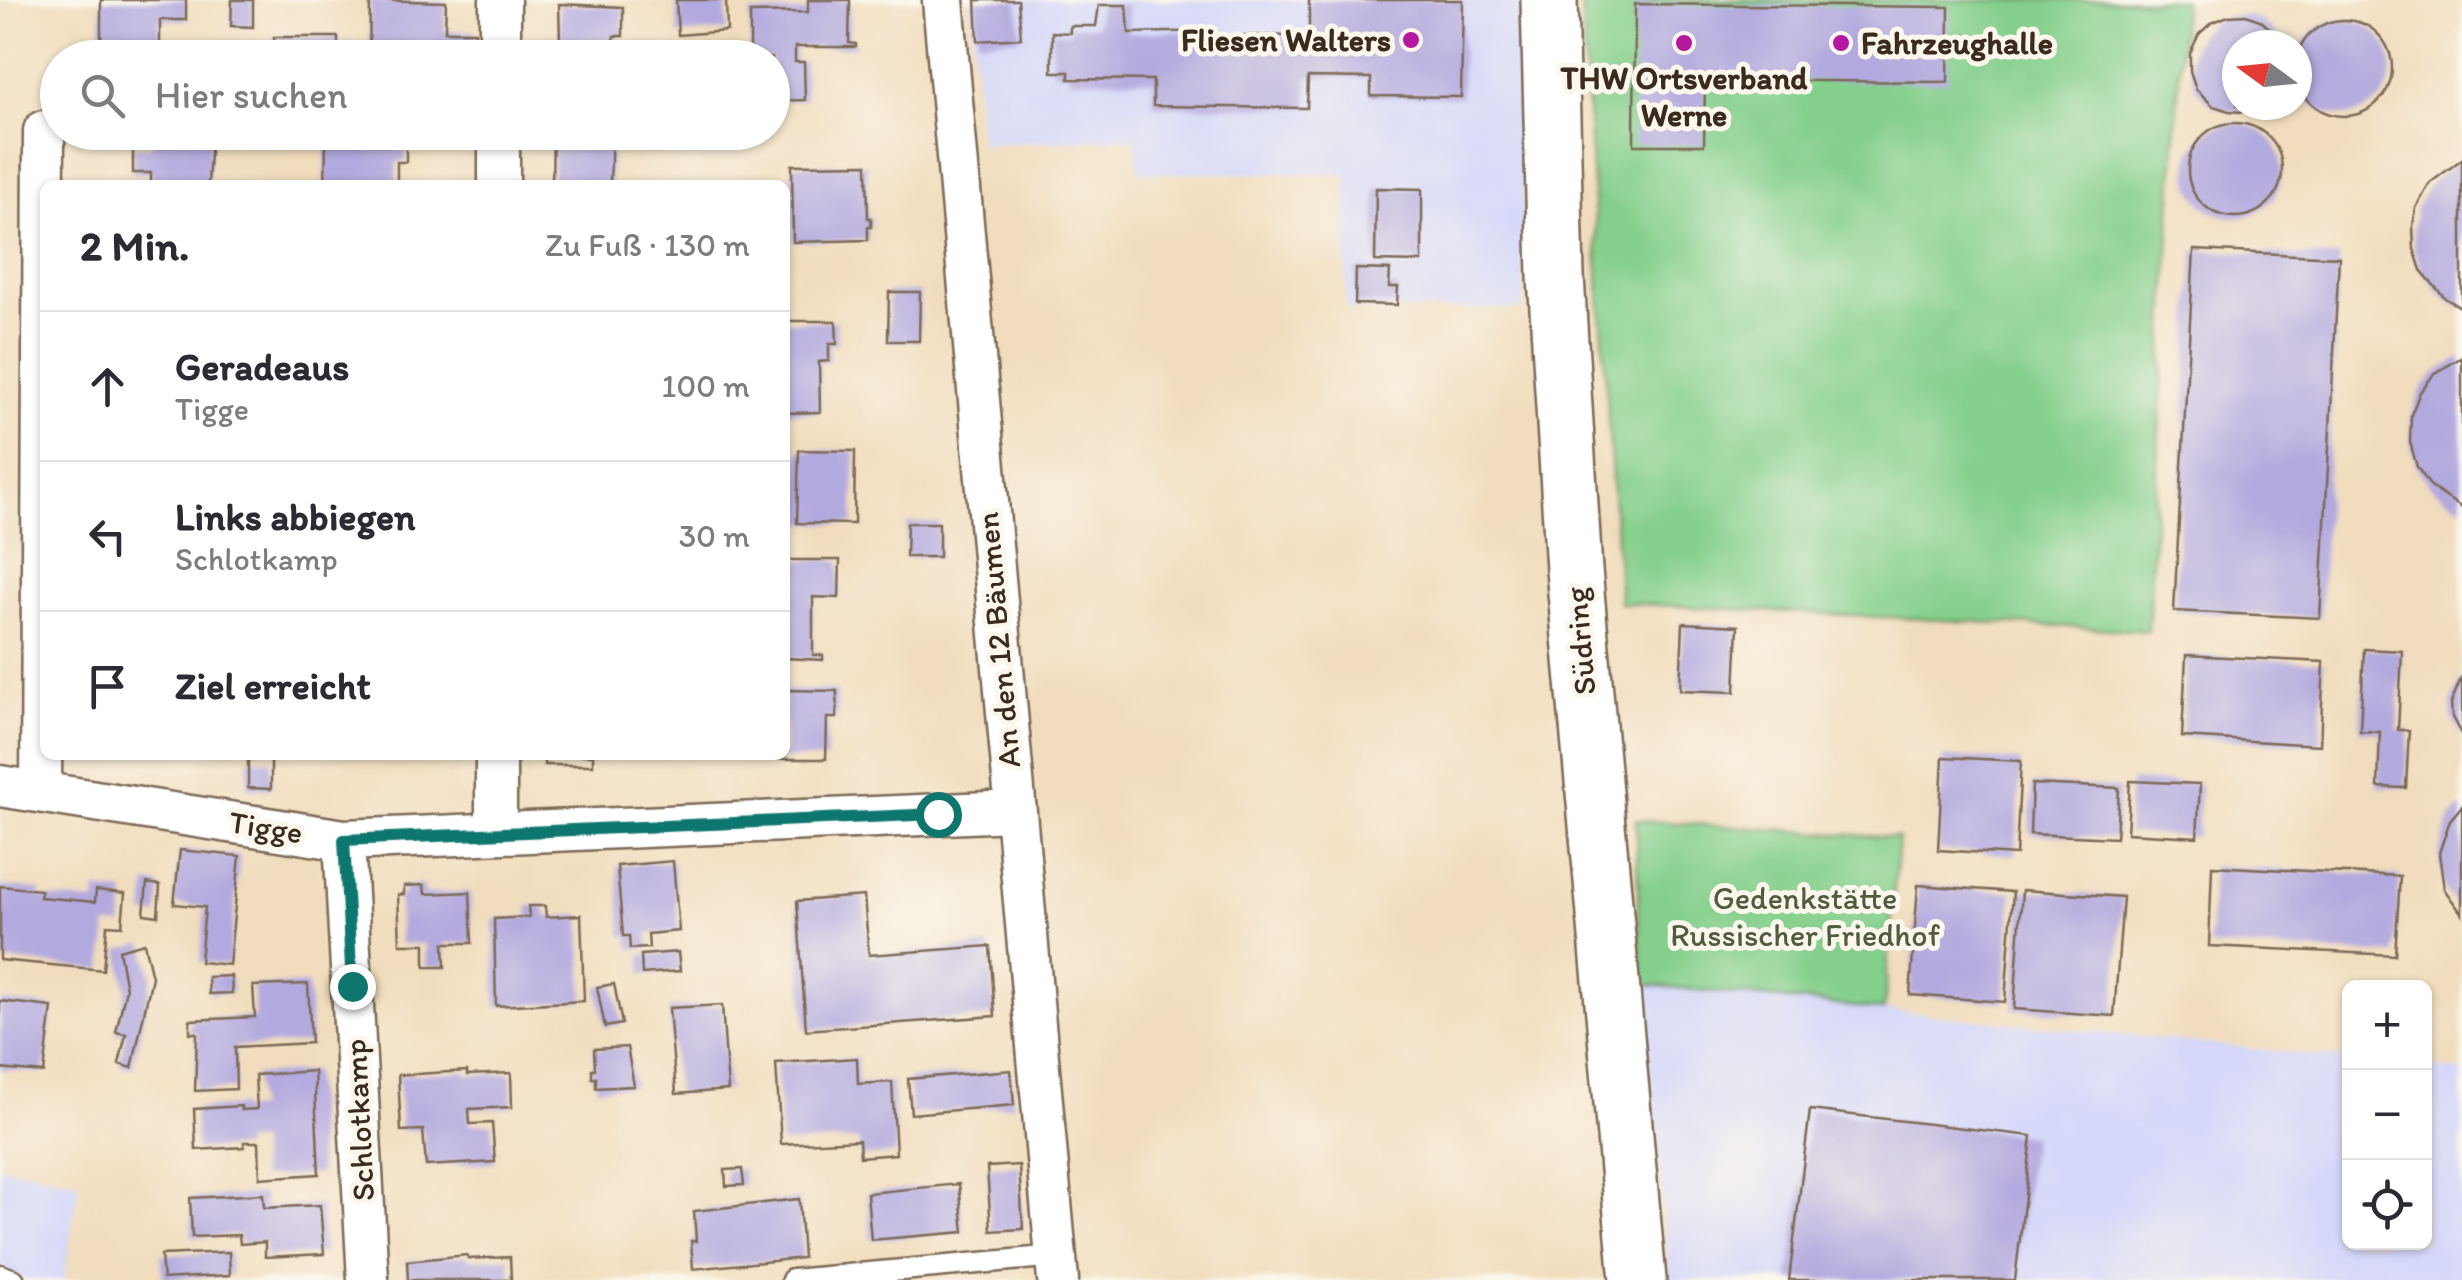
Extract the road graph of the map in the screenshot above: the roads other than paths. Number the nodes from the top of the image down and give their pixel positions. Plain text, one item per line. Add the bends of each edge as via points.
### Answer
1 (500, 0) edge
2 (943, 0) edge
3 (1548, 0) edge
4 (500, 40) edge
5 (44, 150) edge
6 (499, 150) edge
7 (44, 180) edge
8 (499, 180) edge
9 (41, 760) edge
10 (496, 760) edge
11 (0, 786) edge
12 (41, 791) junction
13 (1013, 812) junction
14 (496, 832) junction
15 (344, 840) junction
16 (1057, 1268) edge
17 (0, 1275) edge
18 (14, 1280) edge
19 (368, 1280) edge
20 (792, 1280) edge
21 (1638, 1280) edge

1 - 4 street
2 - 13 street, An den 12 Bäumen
3 - 21 street, Südring via 1574,570
5 - 7 street
6 - 8 street
9 - 12 street
10 - 14 street
11 - 12 street, Tigge
12 - 15 street, Tigge
13 - 14 street, Tigge
13 - 16 street, An den 12 Bäumen
14 - 15 street, Tigge
15 - 19 street, Schlotkamp
16 - 20 lane
17 - 18 lane

